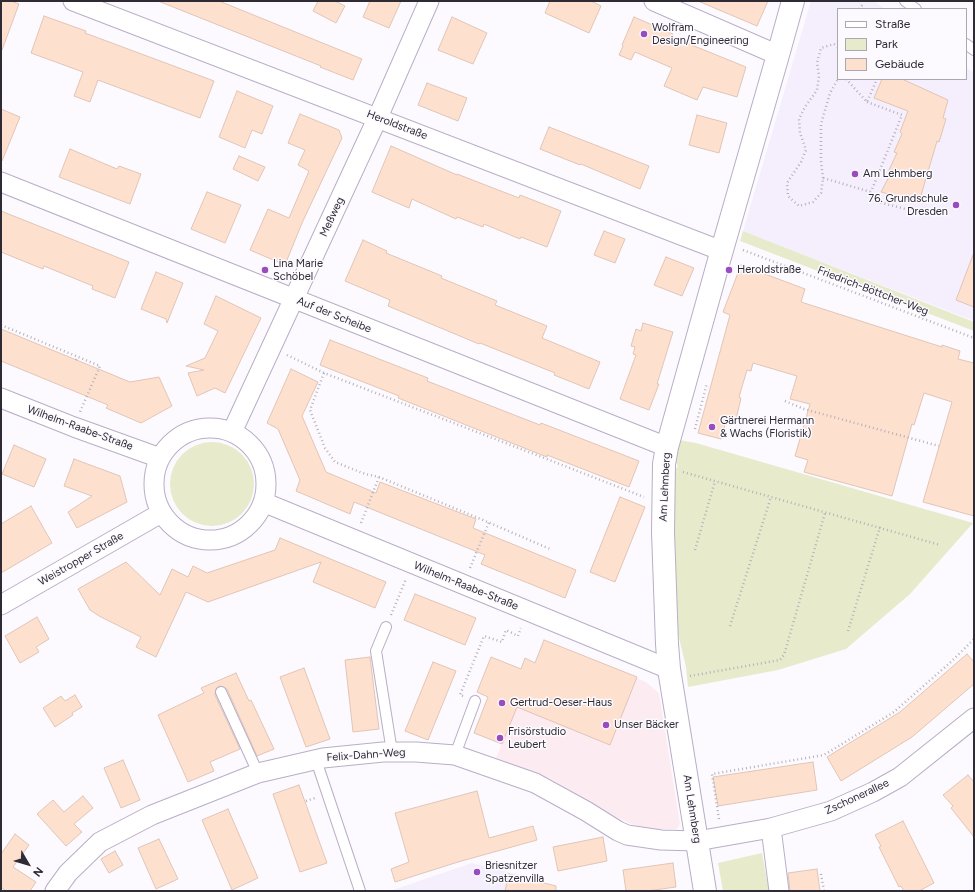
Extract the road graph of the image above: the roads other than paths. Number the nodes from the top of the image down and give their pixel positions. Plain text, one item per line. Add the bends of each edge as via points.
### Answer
1 (73, 1) edge
2 (429, 1) edge
3 (654, 1) edge
4 (793, 1) edge
5 (905, 1) edge
6 (915, 8) edge
7 (778, 56) junction
8 (378, 118) junction
9 (1, 182) edge
10 (722, 251) junction
11 (294, 299) junction
12 (1, 398) edge
13 (232, 432) junction
14 (667, 446) junction
15 (160, 458) junction
16 (263, 502) junction
17 (161, 513) junction
18 (1, 605) edge
19 (386, 627) road end
20 (678, 673) junction
21 (221, 692) dead end
22 (475, 701) road end
23 (974, 718) edge
24 (392, 752) junction
25 (455, 755) junction
26 (316, 760) junction
27 (258, 773) junction
28 (771, 828) junction
29 (697, 841) junction
30 (55, 891) edge
31 (360, 891) edge
32 (705, 891) edge
33 (779, 891) edge

1 - 8 street, Heroldstraße
2 - 8 street, Meßweg
3 - 7 street
4 - 7 street, Am Lehmberg
5 - 6 lane
7 - 10 street, Am Lehmberg
8 - 10 street, Heroldstraße
8 - 11 street, Meßweg
9 - 11 street, Auf der Scheibe
10 - 14 street, Am Lehmberg
11 - 13 street, Meßweg
11 - 14 street, Auf der Scheibe
12 - 15 street, Wilhelm-Raabe-Straße
13 - 15 street via 207,427 182,435
13 - 16 street via 252,445 263,464 267,484
14 - 20 street, Am Lehmberg via 664,464 663,532 666,631
15 - 17 street via 154,474 154,496
16 - 17 street via 256,517 234,536 214,541 186,535 175,529
16 - 20 street, Wilhelm-Raabe-Straße
17 - 18 street, Weistropper Straße
19 - 24 lane via 376,651
20 - 29 street, Am Lehmberg
21 - 27 lane
22 - 25 lane
23 - 28 street, Zschonerallee via 900,777 873,792 831,811
24 - 25 street, Felix-Dahn-Weg
24 - 26 street, Felix-Dahn-Weg
25 - 29 street, Felix-Dahn-Weg via 535,783 618,831 661,840
26 - 27 street, Felix-Dahn-Weg
26 - 31 lane
27 - 30 street, Felix-Dahn-Weg via 152,815 100,842 68,873
28 - 29 street, Zschonerallee
28 - 33 street
29 - 32 street, Am Lehmberg

